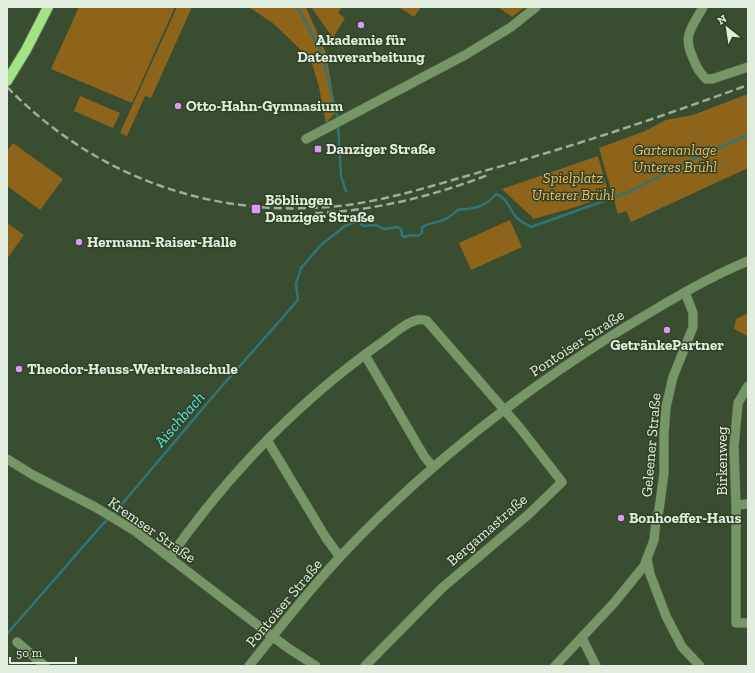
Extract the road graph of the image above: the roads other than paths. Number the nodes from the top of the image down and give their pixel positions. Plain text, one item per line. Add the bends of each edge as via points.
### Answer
1 (48, 7) edge
2 (536, 7) edge
3 (703, 7) edge
4 (748, 67) edge
5 (7, 81) edge
6 (306, 139) dead end
7 (748, 261) edge
8 (685, 292) junction
9 (365, 355) junction
10 (748, 386) edge
11 (504, 409) junction
12 (267, 440) junction
13 (7, 459) edge
14 (433, 467) junction
15 (748, 504) edge
16 (736, 505) junction
17 (170, 557) junction
18 (340, 557) junction
19 (647, 559) junction
20 (748, 623) edge
21 (273, 637) junction
22 (582, 638) junction
23 (17, 642) dead end
24 (46, 666) edge
25 (249, 666) edge
26 (316, 666) edge
27 (365, 666) edge
28 (555, 666) edge
29 (596, 666) edge
30 (700, 666) edge

1 - 5 main road
2 - 6 street via 510,28 478,48
3 - 4 street via 687,40 688,48 700,73 706,79 712,79
7 - 8 street, Pontoiser Straße via 715,275
8 - 11 street, Pontoiser Straße via 586,351
8 - 19 street, Geleener Straße via 693,313 693,327 673,376 666,407 664,474 654,540
9 - 11 street via 414,320 423,319
9 - 12 street via 300,408
9 - 14 street
10 - 16 street, Birkenweg via 738,403 734,447
11 - 14 street, Pontoiser Straße
11 - 27 street, Bergamastraße via 562,482 529,514 442,588
12 - 17 street via 234,475
12 - 18 street, Pontoiser Straße
13 - 17 street, Kremser Straße via 116,520
14 - 18 street, Pontoiser Straße
15 - 16 street
16 - 20 street, Birkenweg via 736,623
17 - 21 street, Kremser Straße
18 - 21 street, Pontoiser Straße
19 - 22 street, Geleener Straße via 614,603
19 - 30 street via 666,616 682,647
21 - 25 street, Pontoiser Straße
21 - 26 street
22 - 28 street, Geleener Straße
22 - 29 street
23 - 24 street

